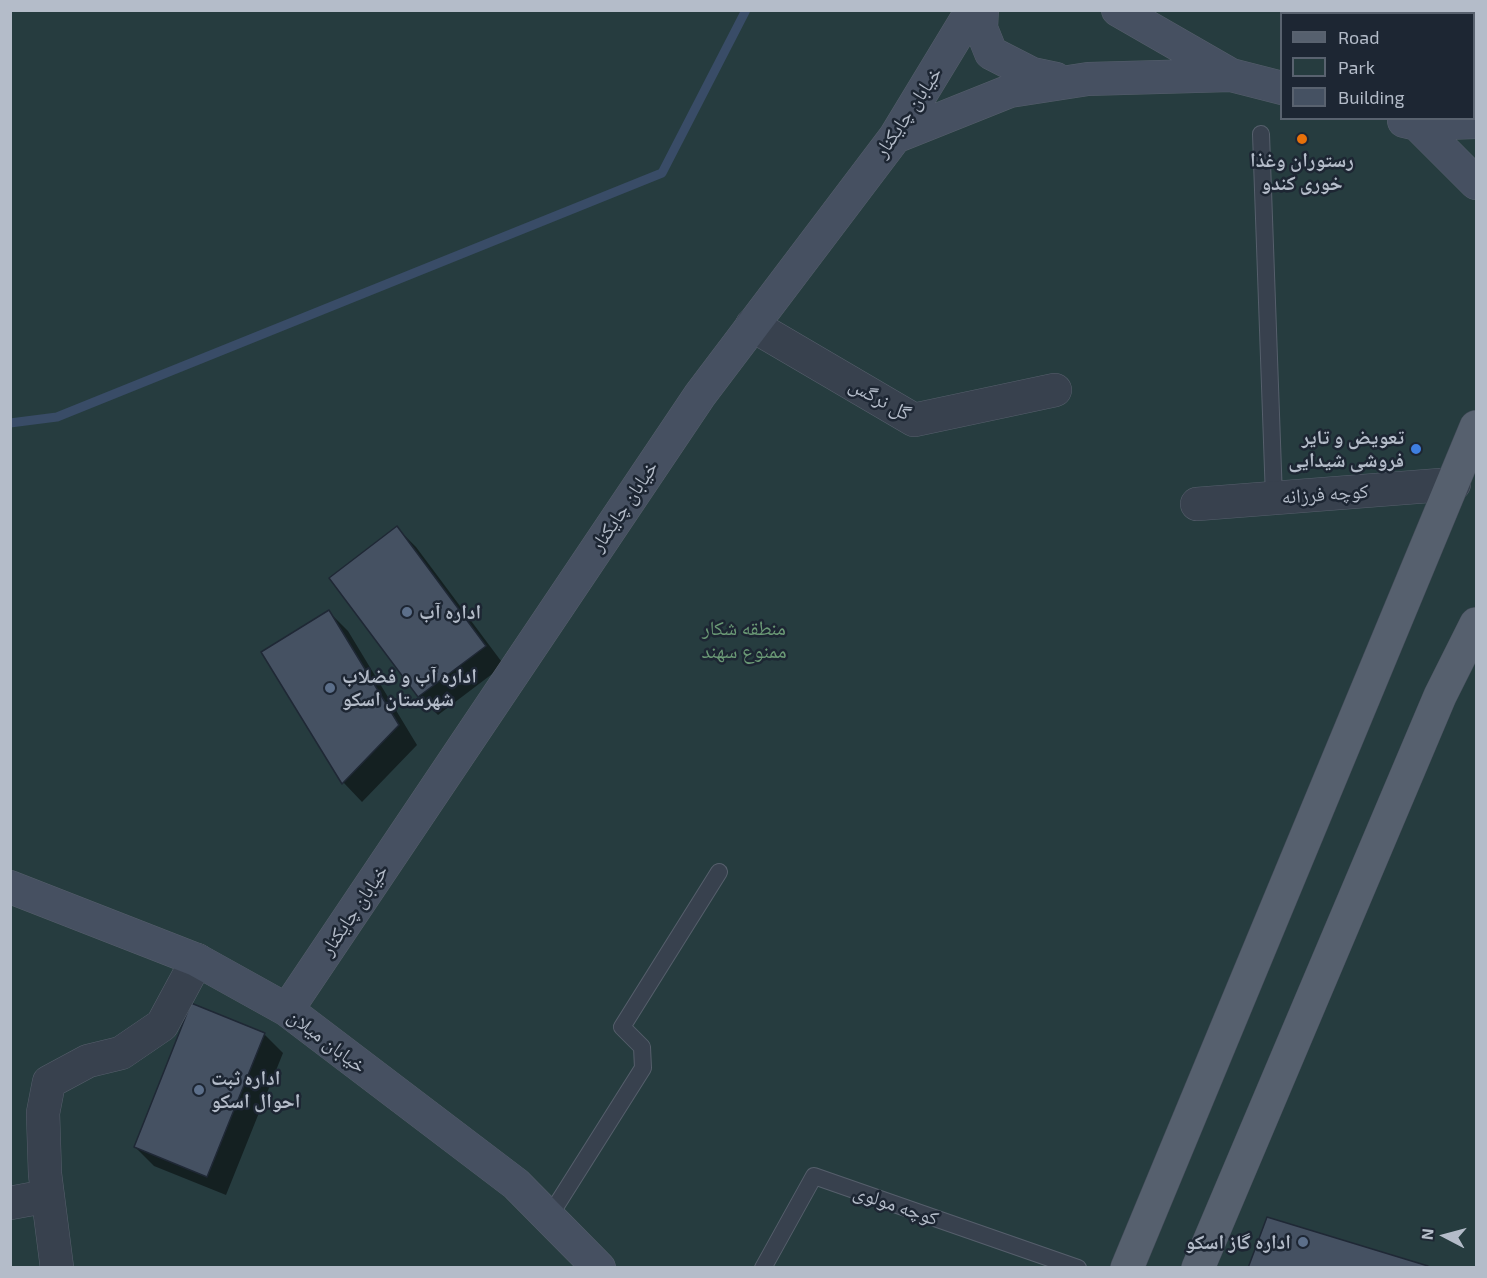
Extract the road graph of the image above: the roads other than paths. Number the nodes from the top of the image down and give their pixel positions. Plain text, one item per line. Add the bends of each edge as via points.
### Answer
1 (972, 10) edge
2 (982, 10) edge
3 (1118, 10) edge
4 (1231, 75) junction
5 (1071, 82) junction
6 (1280, 88) edge
7 (1406, 121) edge
8 (1476, 122) edge
9 (1261, 135) dead end
10 (895, 137) junction
11 (1476, 183) edge
12 (752, 325) junction
13 (1055, 390) dead end
14 (1476, 427) edge
15 (1454, 484) junction
16 (1274, 498) junction
17 (1197, 504) dead end
18 (1476, 624) edge
19 (719, 872) dead end
20 (10, 887) edge
21 (197, 960) junction
22 (287, 1010) junction
23 (48, 1196) junction
24 (10, 1203) edge
25 (549, 1217) junction
26 (57, 1268) edge
27 (599, 1268) edge
28 (763, 1268) edge
29 (1078, 1268) edge
30 (1127, 1268) edge
31 (1198, 1268) edge

1 - 10 main road, خیابان چایکنار
2 - 5 main road via 981,28 991,53 1032,74
3 - 4 main road
4 - 5 main road
4 - 6 main road
5 - 10 main road via 1010,91
7 - 8 main road
7 - 11 main road
9 - 16 lane
10 - 12 main road, خیابان چایکنار
12 - 13 street, گل نرگس via 914,420
12 - 22 main road, خیابان چایکنار via 571,584
14 - 15 main road
15 - 16 street, کوچه فرزانه
15 - 30 main road
16 - 17 street, کوچه فرزانه
18 - 31 main road via 1440,696
19 - 25 lane via 622,1027 642,1047 643,1068
20 - 21 main road, خیابان میلان
21 - 22 main road, خیابان میلان
21 - 23 street via 162,1025 122,1053 88,1061 50,1082 43,1113
22 - 25 main road, خیابان میلان via 516,1184
23 - 24 street
23 - 26 street
25 - 27 main road, خیابان میلان
28 - 29 lane, کوچه مولوی via 814,1176

